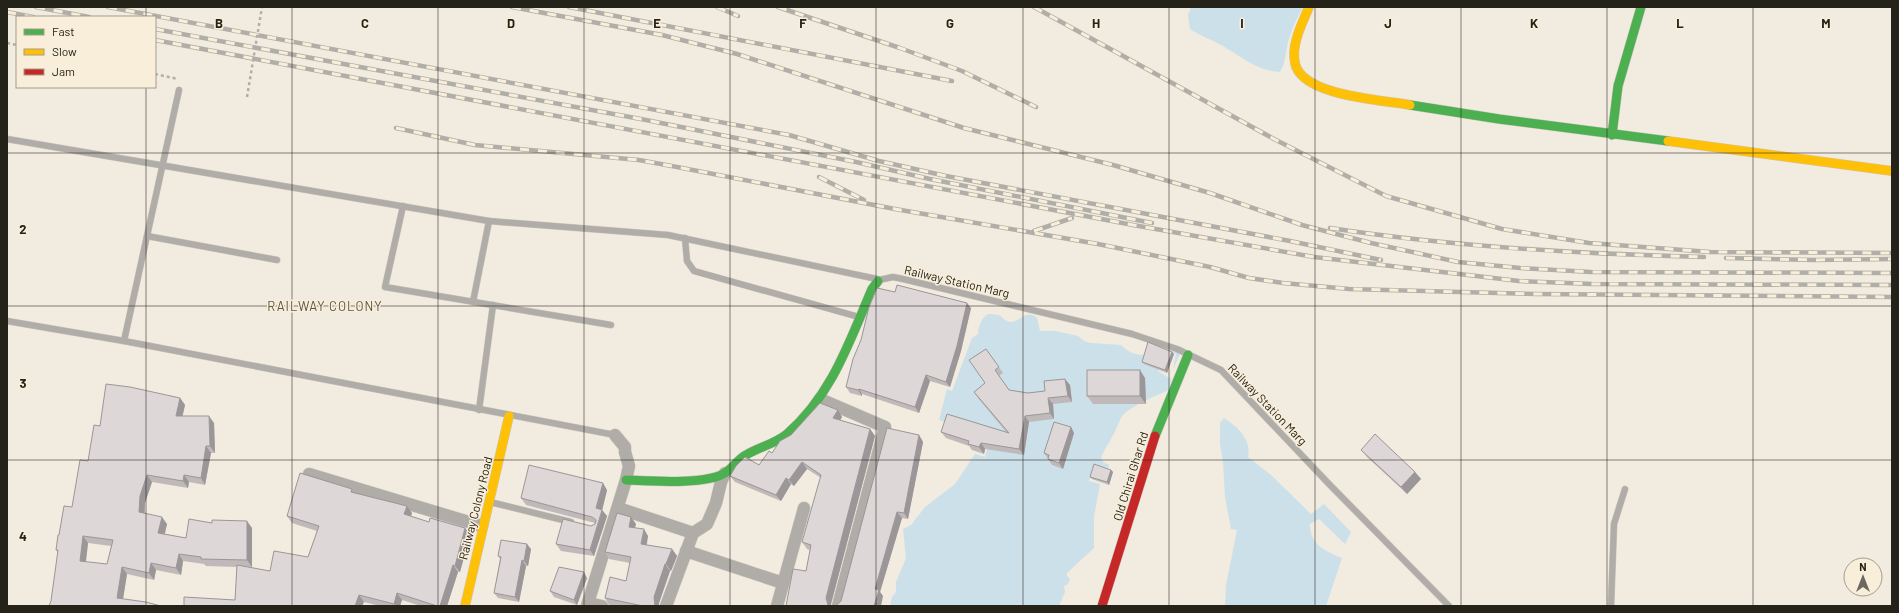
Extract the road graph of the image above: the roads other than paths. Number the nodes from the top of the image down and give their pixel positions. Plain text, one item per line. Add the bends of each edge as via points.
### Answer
1 (1309, 7) edge
2 (1641, 7) edge
3 (179, 90) road end
4 (1612, 135) junction
5 (7, 139) edge
6 (162, 165) junction
7 (1892, 171) edge
8 (402, 206) junction
9 (489, 221) junction
10 (147, 236) junction
11 (685, 238) junction
12 (276, 260) dead end
13 (879, 281) junction
14 (473, 302) junction
15 (493, 305) junction
16 (860, 317) junction
17 (7, 321) edge
18 (611, 325) dead end
19 (124, 340) junction
20 (1188, 355) junction
21 (820, 399) junction
22 (479, 410) junction
23 (509, 416) junction
24 (615, 435) joint
25 (309, 474) edge
26 (725, 474) junction
27 (626, 480) junction
28 (1624, 489) dead end
29 (489, 501) junction
30 (618, 508) junction
31 (804, 508) dead end
32 (580, 524) edge
33 (482, 526) junction
34 (693, 533) junction
35 (686, 551) junction
36 (783, 583) junction
37 (588, 604) edge
38 (465, 606) edge
39 (602, 606) edge
40 (666, 606) edge
41 (777, 606) edge
42 (838, 606) edge
43 (1102, 606) edge
44 (1449, 606) edge
45 (1611, 606) edge

1 - 4 street via 1297,44 1294,63 1302,77 1317,86 1340,93
2 - 4 street via 1618,86
3 - 6 lane
4 - 7 street
5 - 6 lane, Railway Station Marg
6 - 8 lane, Railway Station Marg
6 - 10 lane
8 - 9 lane, Railway Station Marg
8 - 14 lane via 385,287
9 - 11 lane, Railway Station Marg
9 - 14 lane
10 - 12 lane
10 - 19 lane
11 - 13 lane, Railway Station Marg
11 - 16 lane via 687,261 694,271
13 - 16 street via 872,289
13 - 20 lane, Railway Station Marg via 893,277 904,279 1124,332 1162,343
14 - 15 lane
15 - 18 lane
15 - 22 lane
16 - 21 street via 836,374
17 - 19 lane
19 - 22 lane
20 - 43 street, Old Chirai Ghar Rd via 1158,426
20 - 44 lane, Railway Station Marg via 1221,370 1232,379 1328,483
21 - 26 street via 786,435 745,455
21 - 42 street via 885,427
22 - 23 lane
23 - 24 lane
23 - 29 street, Railway Colony Road
24 - 27 street via 625,447 629,466
25 - 33 street
26 - 27 street via 673,481
26 - 34 street via 707,524
27 - 30 street
28 - 45 lane via 1614,524
29 - 32 lane
29 - 33 street, Railway Colony Road
30 - 34 street
30 - 37 street
31 - 36 street
33 - 38 street, Railway Colony Road
34 - 35 street
35 - 36 street
35 - 40 street
36 - 41 street
37 - 39 street

